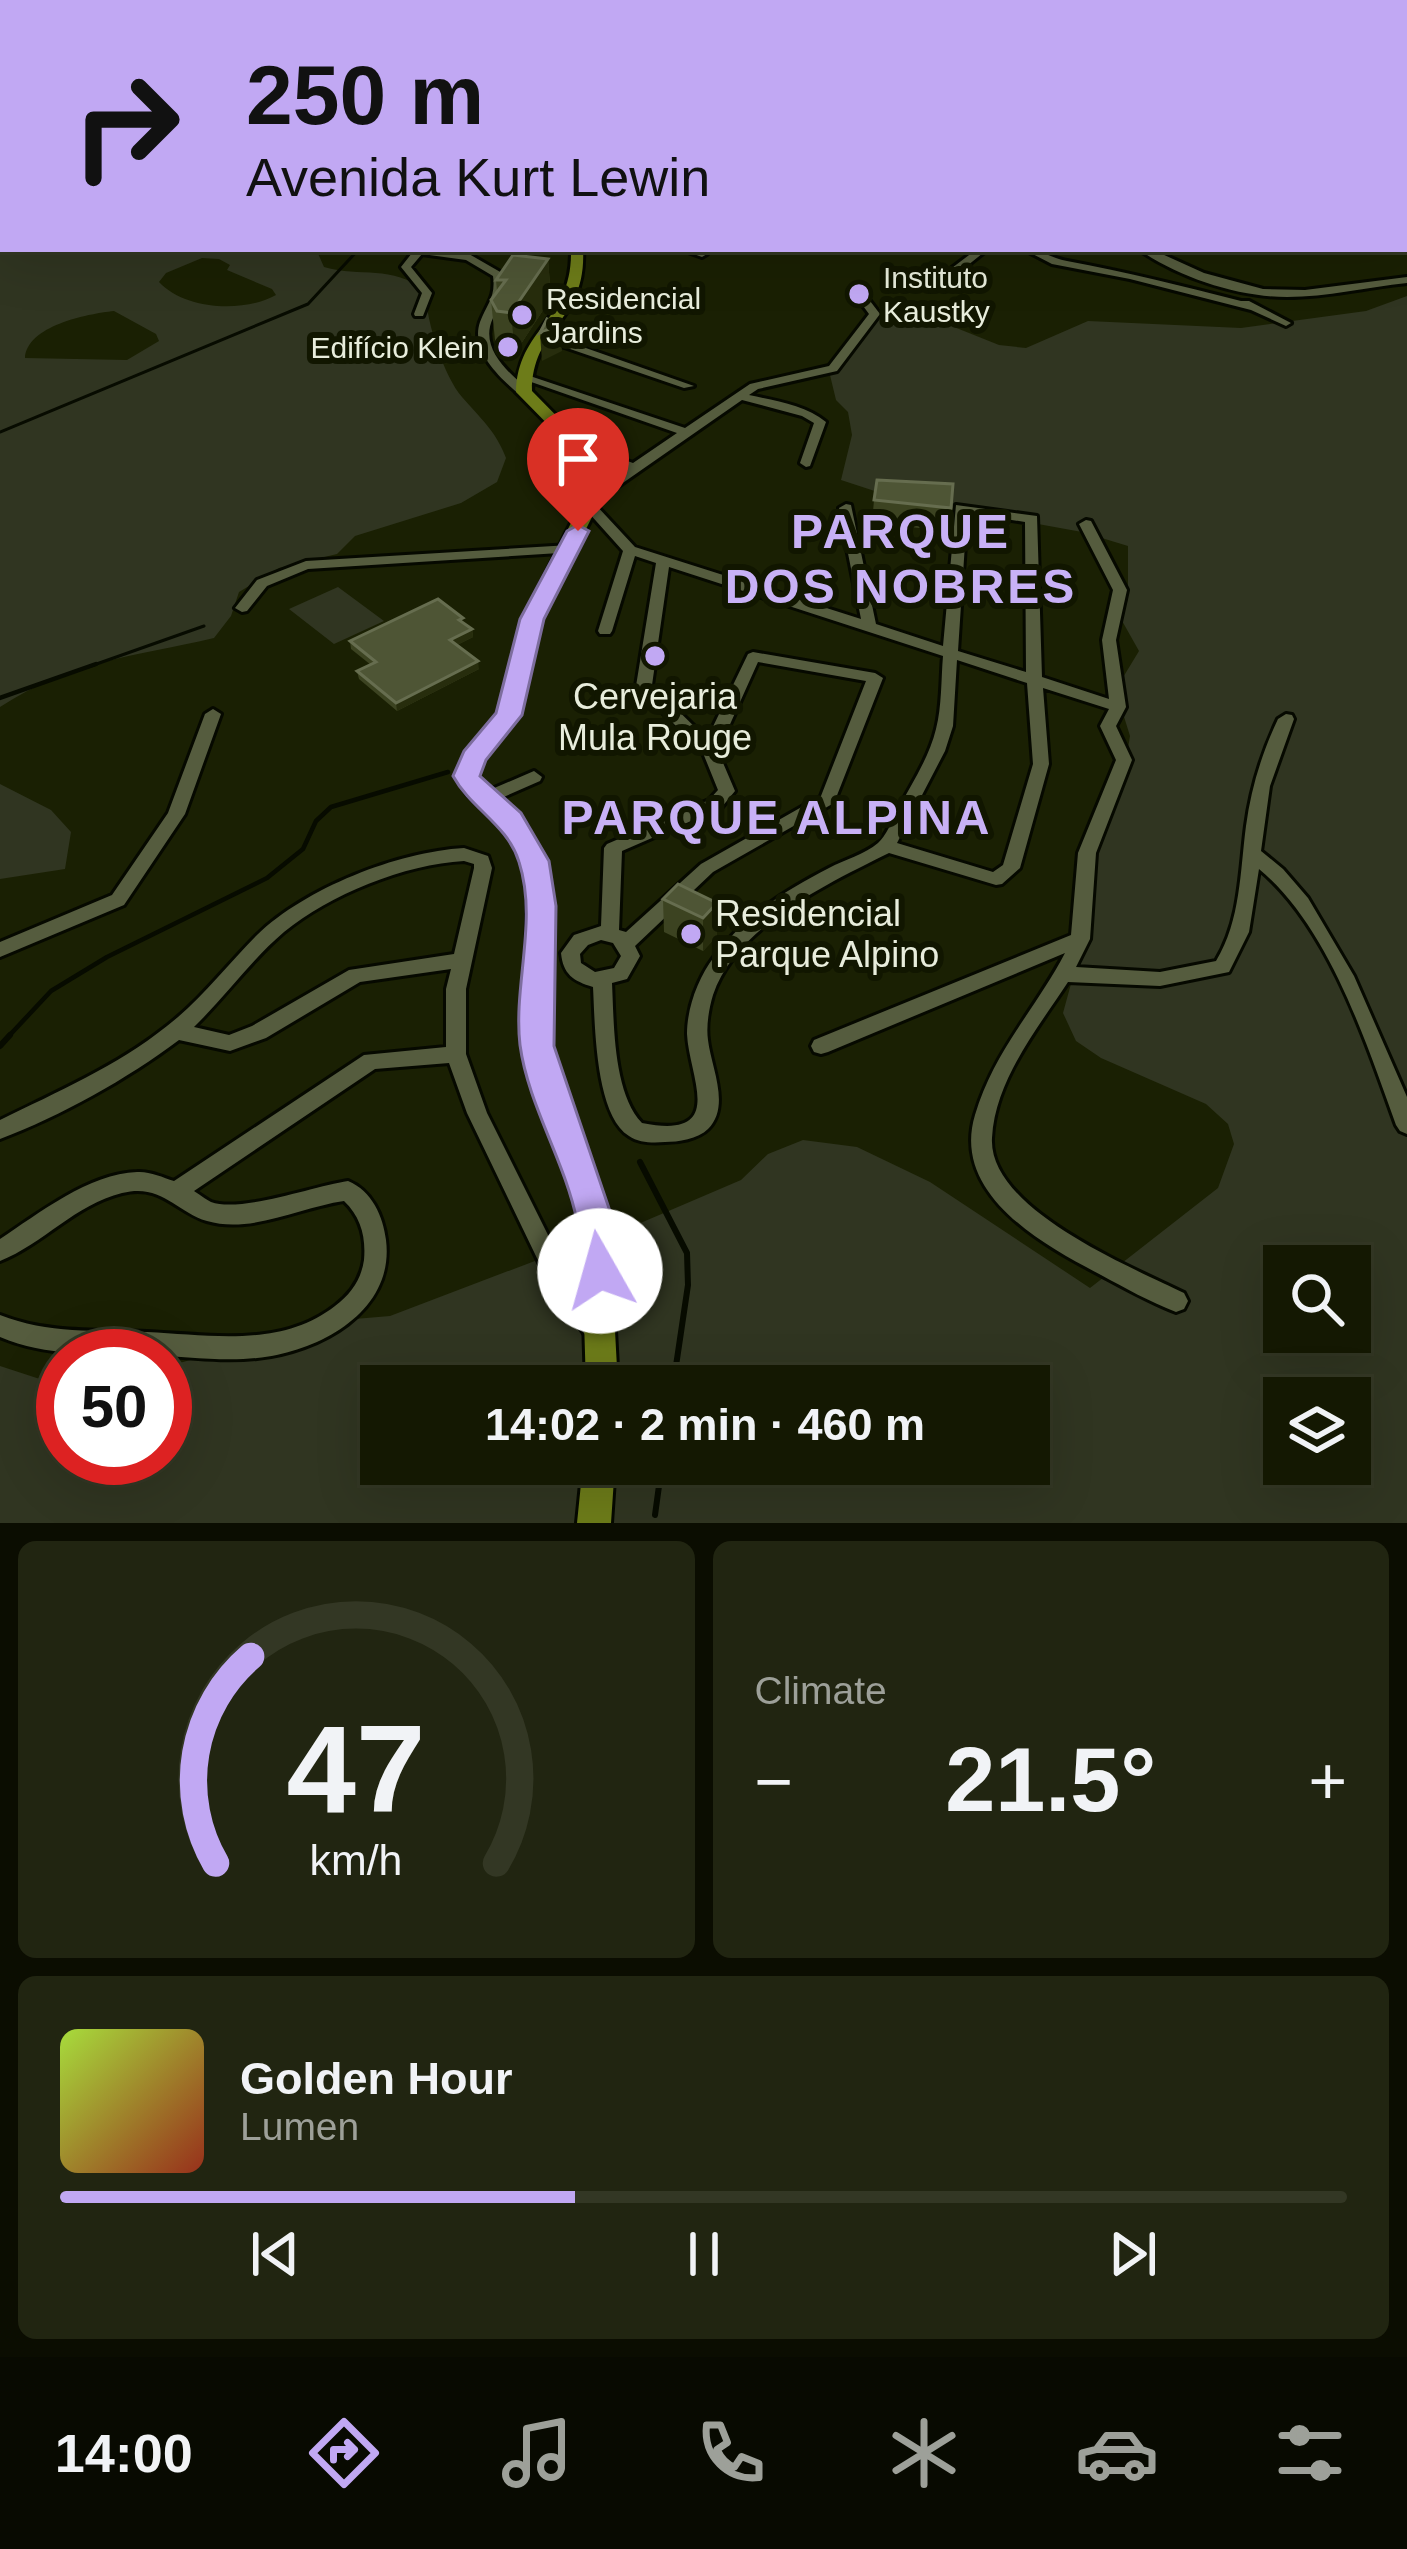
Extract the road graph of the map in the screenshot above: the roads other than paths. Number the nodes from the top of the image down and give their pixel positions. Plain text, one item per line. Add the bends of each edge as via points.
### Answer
1 (412, 252) edge
2 (437, 252) edge
3 (452, 252) edge
4 (577, 252) edge
5 (695, 252) edge
6 (979, 252) edge
7 (1034, 252) edge
8 (1149, 252) edge
9 (418, 254) junction
10 (702, 254) dead end
11 (1184, 268) junction
12 (948, 276) dead end
13 (1407, 280) edge
14 (863, 299) dead end
15 (1251, 307) junction
16 (419, 314) dead end
17 (1286, 323) dead end
18 (542, 336) junction
19 (498, 366) junction
20 (524, 378) junction
21 (688, 386) dead end
22 (740, 396) junction
23 (689, 433) junction
24 (581, 449) junction
25 (806, 463) dead end
26 (638, 469) junction
27 (586, 502) junction
28 (846, 508) dead end
29 (1086, 524) dead end
30 (570, 549) junction
31 (630, 550) junction
32 (663, 562) junction
33 (242, 608) dead end
34 (869, 624) junction
35 (605, 631) dead end
36 (953, 652) junction
37 (1034, 679) junction
38 (1118, 707) junction
39 (213, 714) dead end
40 (1286, 718) dead end
41 (679, 720) junction
42 (723, 721) junction
43 (710, 751) junction
44 (534, 778) dead end
45 (484, 800) junction
46 (887, 846) junction
47 (1251, 852) junction
48 (618, 939) junction
49 (1081, 939) junction
50 (540, 946) junction
51 (574, 946) junction
52 (0, 950) edge
53 (462, 960) junction
54 (1063, 974) junction
55 (602, 980) junction
56 (176, 1031) junction
57 (821, 1046) dead end
58 (456, 1054) junction
59 (1407, 1125) edge
60 (0, 1130) edge
61 (176, 1191) junction
62 (0, 1251) edge
63 (1176, 1301) dead end
64 (0, 1326) edge
65 (602, 1338) junction
66 (602, 1365) edge
67 (597, 1485) edge
68 (594, 1523) edge

1 - 9 street
2 - 9 street
3 - 19 street via 498,275 499,303 483,332
4 - 18 main road via 575,293
5 - 10 street
6 - 12 street
7 - 15 street
8 - 11 street
9 - 16 street via 406,267 427,293
11 - 13 street via 1233,286 1301,293
11 - 15 street
14 - 22 street via 875,314 833,369 765,381
15 - 17 street
18 - 20 main road
18 - 21 street
19 - 20 street
19 - 20 street
20 - 23 street
20 - 24 main road
22 - 23 street
22 - 25 street via 820,422
23 - 26 street
24 - 26 street
24 - 27 main road
26 - 27 street
27 - 30 main road
27 - 31 street
28 - 34 street
29 - 38 street via 1120,590 1109,640
30 - 33 street via 306,565 262,583
30 - 45 main road via 532,619 509,715 467,771
31 - 32 street
31 - 35 street
32 - 34 street
32 - 41 street via 644,686
34 - 36 street
36 - 37 street
36 - 37 street via 961,508 1033,519
36 - 46 street via 937,751
37 - 38 street
37 - 46 street via 1041,764 1004,876 984,878
38 - 49 street via 1108,727 1124,760 1088,849
39 - 52 street via 176,814 118,900
40 - 47 street via 1268,761
41 - 42 street
41 - 43 street
42 - 43 street
42 - 48 street via 753,657 875,678 828,799 707,868
43 - 48 street via 726,782 723,797 613,848
44 - 45 street
45 - 50 main road via 511,820 534,861
46 - 55 street via 789,899 726,958 697,1025 708,1098 693,1129 632,1128 610,1064
47 - 54 street via 1240,929 1222,967 1160,980
47 - 59 street via 1274,866 1313,917
48 - 51 street via 590,935
48 - 55 street via 630,962
49 - 54 street
49 - 57 street
50 - 51 street
50 - 65 main road via 537,1046 595,1220
51 - 55 street via 572,967
53 - 56 street via 356,975 230,1043
53 - 56 street via 483,868 476,855 453,853 373,877 284,922
53 - 58 street
54 - 63 street via 1036,1008 992,1098 980,1143 986,1172 1005,1197 1096,1260
56 - 60 street
58 - 61 street via 371,1061
58 - 65 street via 476,1113 556,1274
61 - 62 street via 138,1181 119,1187
61 - 64 street via 208,1212 233,1215 348,1191 368,1212 375,1238 376,1264 358,1304 330,1323 259,1347 53,1341
65 - 66 main road
67 - 68 main road

